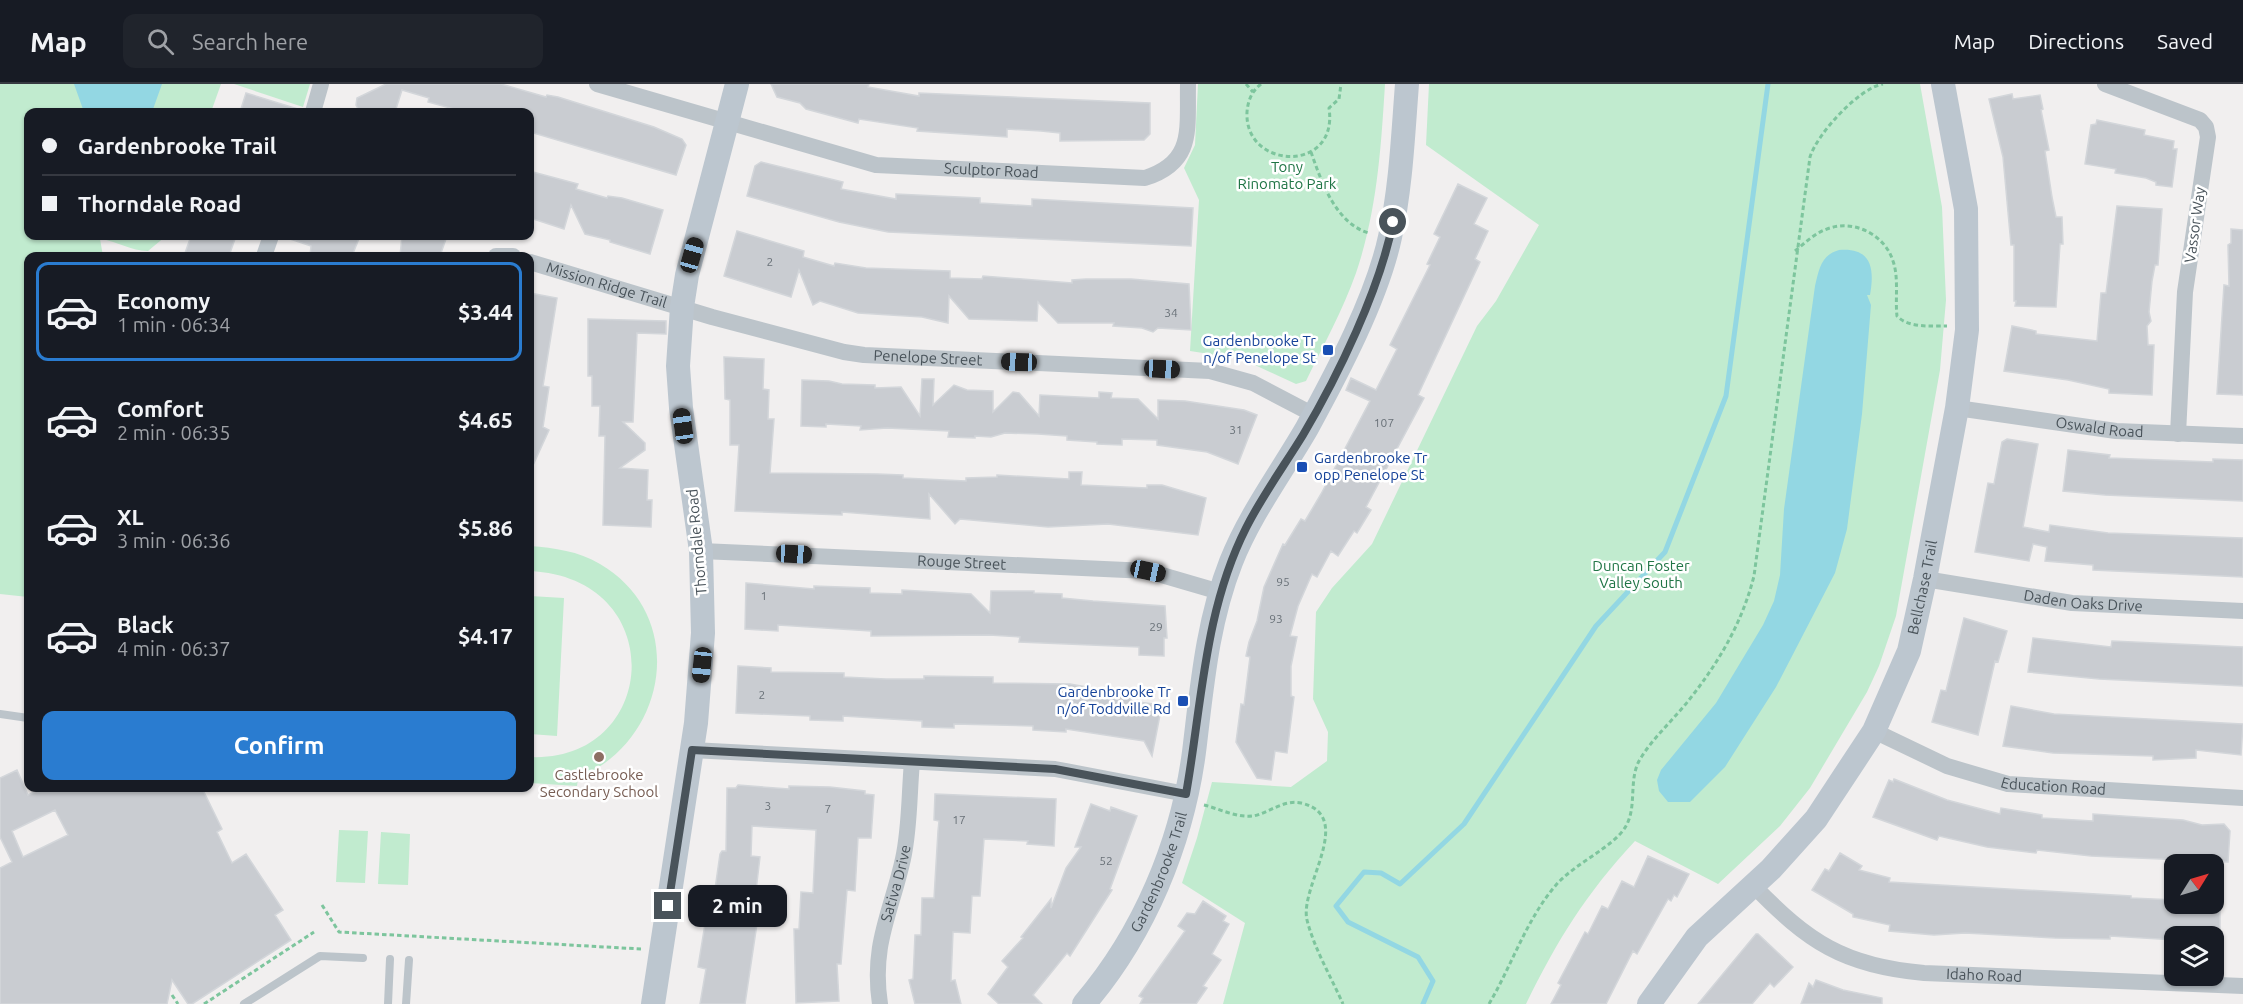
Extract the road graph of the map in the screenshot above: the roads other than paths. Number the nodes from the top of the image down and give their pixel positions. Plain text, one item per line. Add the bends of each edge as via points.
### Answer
1 (321, 84) edge
2 (597, 84) edge
3 (737, 84) edge
4 (1188, 84) edge
5 (1407, 84) edge
6 (2105, 84) edge
7 (1946, 85) edge
8 (314, 108) edge
9 (728, 123) junction
10 (534, 263) edge
11 (682, 307) junction
12 (1957, 408) junction
13 (1314, 415) junction
14 (2178, 434) junction
15 (2243, 436) edge
16 (701, 551) junction
17 (1926, 579) junction
18 (1220, 592) junction
19 (2243, 611) edge
20 (0, 714) edge
21 (24, 717) edge
22 (1874, 731) junction
23 (692, 750) junction
24 (912, 762) junction
25 (2243, 798) edge
26 (1195, 799) junction
27 (1753, 885) junction
28 (363, 958) dead end
29 (390, 959) dead end
30 (409, 960) dead end
31 (2243, 986) edge
32 (244, 1004) edge
33 (388, 1004) edge
34 (406, 1004) edge
35 (653, 1004) edge
36 (880, 1004) edge
37 (1084, 1004) edge
38 (1649, 1004) edge

1 - 8 street
2 - 9 street, Sculptor Road
3 - 9 street, Thorndale Road
4 - 9 street, Sculptor Road via 1187,134 1180,156 1165,171 1145,178 876,165
5 - 13 street, Gardenbrooke Trail via 1400,185 1390,240 1362,316
6 - 14 street, Vassor Way via 2200,120 2206,127 2208,137 2184,292
7 - 12 street, Bellchase Trail via 1966,209 1967,330
9 - 11 street, Thorndale Road
10 - 11 street, Mission Ridge Trail
11 - 13 street, Penelope Street via 864,355 1210,371 1253,383
11 - 16 street, Thorndale Road via 678,366 681,408
12 - 14 street, Oswald Road via 2116,431
12 - 17 street, Bellchase Trail
13 - 18 street, Gardenbrooke Trail via 1245,529
14 - 15 street, Oswald Road
16 - 18 street, Rouge Street via 1148,571
16 - 23 street, Thorndale Road via 704,633
17 - 19 street, Daden Oaks Drive via 2072,603
17 - 22 street, Bellchase Trail via 1909,651
18 - 26 street, Gardenbrooke Trail via 1212,621
20 - 21 lane
22 - 25 street, Education Road via 1947,766 2008,784
22 - 27 street, Bellchase Trail via 1816,819
23 - 24 street
23 - 35 street, Thorndale Road
24 - 26 street via 1055,769
24 - 36 street, Sativa Drive via 903,861 877,957
26 - 37 street, Gardenbrooke Trail via 1137,927
27 - 31 street, Idaho Road via 1788,920 1822,946 1879,968 1936,974
27 - 38 street, Bellchase Trail via 1697,937
28 - 32 lane via 320,956
29 - 33 lane
30 - 34 lane

